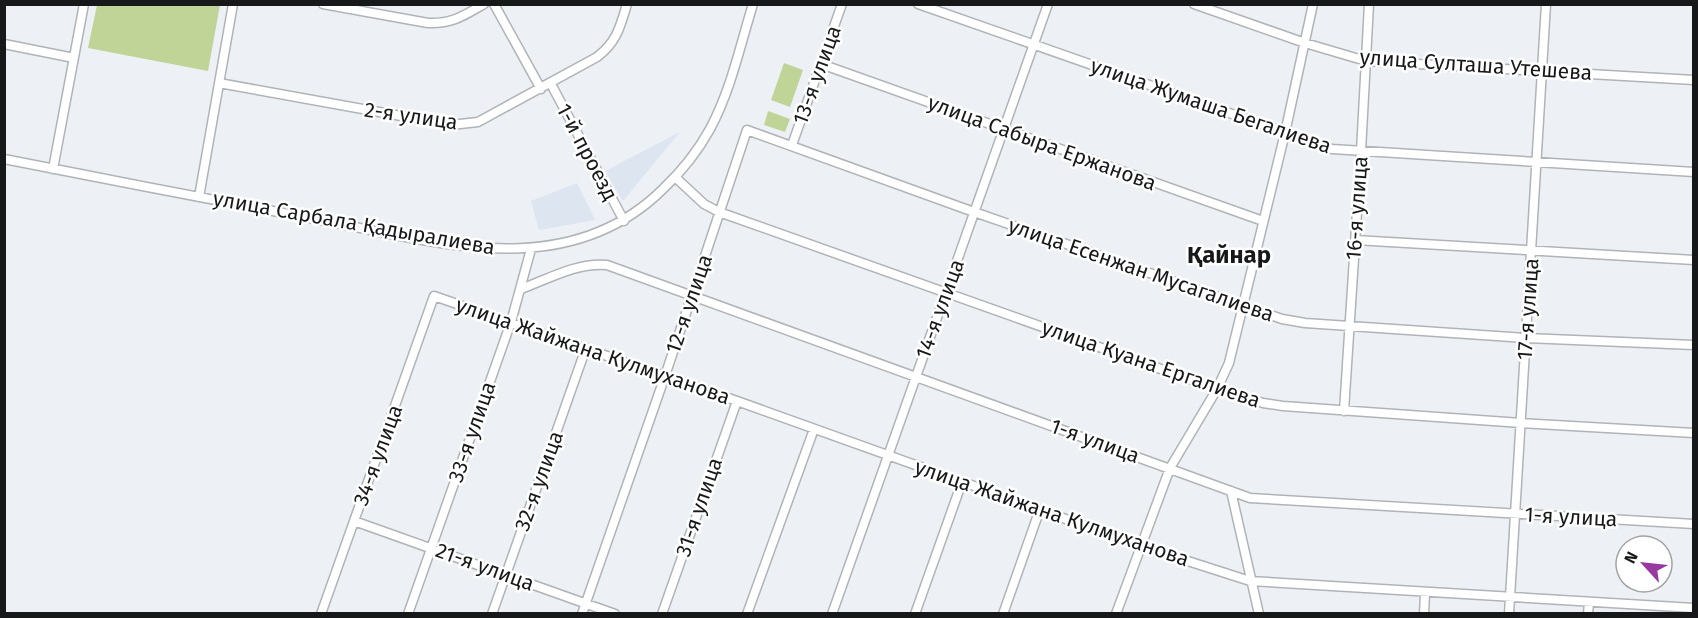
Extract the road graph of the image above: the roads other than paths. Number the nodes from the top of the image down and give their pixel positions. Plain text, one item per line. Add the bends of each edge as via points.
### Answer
1 (84, 4) edge
2 (233, 4) edge
3 (323, 4) edge
4 (484, 4) edge
5 (494, 4) edge
6 (627, 4) edge
7 (753, 4) edge
8 (842, 4) edge
9 (918, 4) edge
10 (1048, 4) edge
11 (1194, 4) edge
12 (1313, 4) edge
13 (1369, 4) edge
14 (1546, 4) edge
15 (1305, 43) junction
16 (4, 44) edge
17 (1034, 46) junction
18 (74, 58) junction
19 (1366, 61) junction
20 (821, 64) junction
21 (1542, 70) junction
22 (1694, 80) edge
23 (219, 83) junction
24 (551, 84) junction
25 (541, 89) junction
26 (1004, 129) junction
27 (747, 130) joint
28 (1285, 133) junction
29 (792, 145) junction
30 (1362, 152) junction
31 (4, 159) edge
32 (1537, 162) junction
33 (53, 169) junction
34 (1694, 172) edge
35 (675, 177) junction
36 (199, 196) junction
37 (719, 212) junction
38 (974, 213) junction
39 (624, 221) junction
40 (1263, 221) junction
41 (1355, 240) junction
42 (531, 249) junction
43 (1531, 250) junction
44 (1694, 260) edge
45 (521, 289) junction
46 (946, 292) junction
47 (434, 296) joint
48 (692, 296) junction
49 (1243, 307) junction
50 (511, 322) junction
51 (1350, 326) junction
52 (1526, 338) junction
53 (1694, 345) edge
54 (586, 348) junction
55 (664, 376) junction
56 (916, 377) junction
57 (1217, 388) junction
58 (737, 402) junction
59 (1344, 411) junction
60 (1521, 423) junction
61 (814, 429) junction
62 (1694, 433) edge
63 (888, 455) junction
64 (1170, 468) junction
65 (962, 482) junction
66 (1231, 490) junction
67 (1040, 509) junction
68 (1515, 513) junction
69 (354, 521) junction
70 (1694, 524) edge
71 (1141, 546) junction
72 (431, 548) junction
73 (506, 575) junction
74 (1250, 581) junction
75 (1425, 593) junction
76 (1510, 597) junction
77 (1589, 602) junction
78 (585, 603) junction
79 (1694, 608) edge
80 (1669, 610) edge
81 (321, 614) edge
82 (408, 614) edge
83 (492, 614) edge
84 (582, 614) edge
85 (615, 614) edge
86 (662, 614) edge
87 (747, 614) edge
88 (832, 614) edge
89 (915, 614) edge
90 (1003, 614) edge
91 (1116, 614) edge
92 (1259, 614) edge
93 (1424, 614) edge
94 (1509, 614) edge
95 (1588, 614) edge

1 - 18 street
2 - 23 street
3 - 4 street via 443,24
5 - 25 street, 1-й проезд
6 - 24 street, 2-я улица via 609,48
7 - 35 street, улица Сарбала Қадыралиева via 711,127
8 - 20 street, 13-я улица
9 - 17 street, улица Жумаша Бегалиева
10 - 17 street, 14-я улица
11 - 15 street, улица Султаша Утешева
12 - 15 street
13 - 19 street, 16-я улица
14 - 21 street, 17-я улица
15 - 19 street, улица Султаша Утешева
15 - 28 street
16 - 18 street
17 - 26 street, 14-я улица
17 - 28 street, улица Жумаша Бегалиева
18 - 33 street
19 - 21 street, улица Султаша Утешева
19 - 30 street, 16-я улица
20 - 26 street, улица Сабыра Ержанова
20 - 29 street, 13-я улица
21 - 22 street, улица Султаша Утешева
21 - 32 street, 17-я улица
23 - 25 street, 2-я улица via 451,125 478,122
23 - 36 street
24 - 25 street, 2-я улица
24 - 39 street, 1-й проезд
26 - 38 street, 14-я улица
26 - 40 street, улица Сабыра Ержанова
27 - 29 street, улица Есенжан Мусагалиева
27 - 37 street, 12-я улица
28 - 30 street, улица Жумаша Бегалиева via 1332,149
28 - 40 street
29 - 38 street, улица Есенжан Мусагалиева
30 - 32 street, улица Жумаша Бегалиева
30 - 41 street, 16-я улица
31 - 33 street, улица Сарбала Қадыралиева
32 - 34 street, улица Жумаша Бегалиева
32 - 43 street, 17-я улица
33 - 36 street, улица Сарбала Қадыралиева
35 - 37 street, улица Куана Ергалиева via 704,204
35 - 39 street, улица Сарбала Қадыралиева
36 - 42 street, улица Сарбала Қадыралиева via 418,239 495,250
37 - 46 street, улица Куана Ергалиева
37 - 48 street, 12-я улица
38 - 46 street, 14-я улица
38 - 49 street, улица Есенжан Мусагалиева
39 - 42 street, улица Сарбала Қадыралиева via 580,239
40 - 49 street
41 - 43 street
41 - 51 street, 16-я улица
42 - 45 street, 33-я улица
43 - 44 street
43 - 52 street, 17-я улица
45 - 48 street, 1-я улица via 594,264
45 - 50 street, 33-я улица
46 - 56 street, 14-я улица
46 - 57 street, улица Куана Ергалиева
47 - 50 street, улица Жайжана Кулмуханова
47 - 69 street, 34-я улица
48 - 55 street, 12-я улица
48 - 56 street, 1-я улица
49 - 51 street, улица Есенжан Мусагалиева via 1282,319
49 - 57 street via 1229,363
50 - 54 street, улица Жайжана Кулмуханова
50 - 72 street, 33-я улица
51 - 52 street, улица Есенжан Мусагалиева
51 - 59 street, 16-я улица
52 - 53 street, улица Есенжан Мусагалиева
52 - 60 street, 17-я улица
54 - 55 street, улица Жайжана Кулмуханова
54 - 73 street, 32-я улица
55 - 58 street, улица Жайжана Кулмуханова
55 - 78 street, 12-я улица
56 - 63 street, 14-я улица
56 - 64 street, 1-я улица
57 - 59 street, улица Куана Ергалиева via 1263,403
57 - 64 street
58 - 61 street, улица Жайжана Кулмуханова
58 - 86 street, 31-я улица
59 - 60 street, улица Куана Ергалиева
60 - 62 street, улица Куана Ергалиева
60 - 68 street, 17-я улица
61 - 63 street, улица Жайжана Кулмуханова
61 - 87 street
63 - 65 street, улица Жайжана Кулмуханова
63 - 88 street, 14-я улица
64 - 66 street, 1-я улица
64 - 71 street
65 - 67 street, улица Жайжана Кулмуханова
65 - 89 street
66 - 68 street, 1-я улица via 1250,498
66 - 74 street
67 - 71 street, улица Жайжана Кулмуханова
67 - 90 street
68 - 70 street, 1-я улица
68 - 76 street, 17-я улица
69 - 72 street, 21-я улица
69 - 81 street, 34-я улица
71 - 74 street, улица Жайжана Кулмуханова
71 - 91 street
72 - 73 street, 21-я улица
72 - 82 street, 33-я улица
73 - 78 street, 21-я улица
73 - 83 street, 32-я улица
74 - 75 street, улица Жайжана Кулмуханова
74 - 92 street
75 - 76 street, улица Жайжана Кулмуханова
75 - 93 street
76 - 77 street, улица Жайжана Кулмуханова
76 - 94 street, 17-я улица
77 - 80 street, улица Жайжана Кулмуханова
77 - 95 street
78 - 84 street, 12-я улица
78 - 85 street, 21-я улица
79 - 80 street, улица Жайжана Кулмуханова

